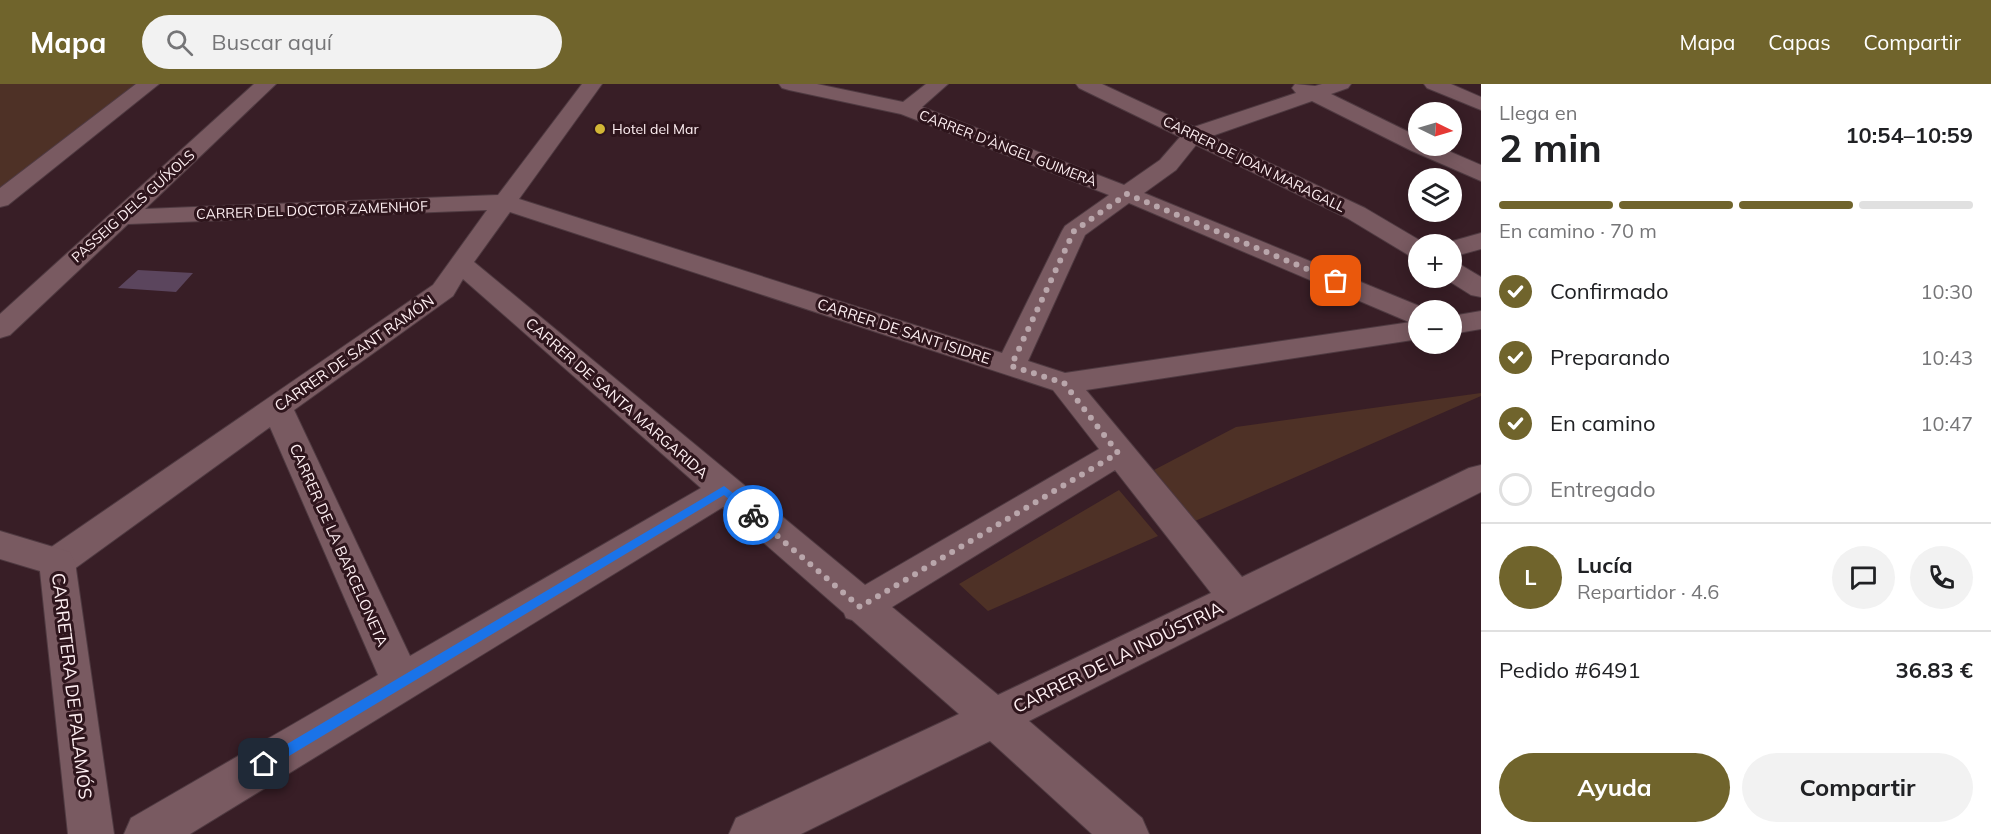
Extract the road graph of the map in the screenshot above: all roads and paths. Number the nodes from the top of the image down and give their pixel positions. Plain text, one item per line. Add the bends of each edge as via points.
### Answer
1 (149, 84) edge
2 (266, 84) edge
3 (592, 84) edge
4 (789, 84) edge
5 (938, 84) edge
6 (1086, 84) edge
7 (1341, 84) edge
8 (1434, 84) edge
9 (1304, 89) edge
10 (1481, 104) edge
11 (907, 109) junction
12 (1193, 135) junction
13 (1408, 139) edge
14 (1443, 156) edge
15 (1481, 174) edge
16 (1127, 194) junction
17 (0, 200) edge
18 (504, 202) junction
19 (120, 218) junction
20 (1481, 241) edge
21 (1408, 244) edge
22 (1462, 246) edge
23 (460, 263) junction
24 (1462, 277) edge
25 (1481, 289) edge
26 (1408, 311) edge
27 (1481, 320) edge
28 (1462, 323) edge
29 (0, 329) edge
30 (1408, 332) edge
31 (1011, 366) junction
32 (1064, 383) junction
33 (277, 407) junction
34 (1118, 453) junction
35 (1481, 477) edge
36 (724, 490) junction
37 (0, 545) edge
38 (57, 562) junction
39 (1237, 598) junction
40 (860, 607) junction
41 (402, 683) junction
42 (994, 718) junction
43 (91, 834) edge
44 (147, 834) edge
45 (752, 834) edge
46 (1126, 834) edge

1 - 17 street
2 - 19 street, PASSEIG DELS GUÍXOLS
3 - 18 street, CARRER DE SANT RAMÓN
4 - 11 street, CARRER D'ÀNGEL GUIMERÀ
5 - 11 street
6 - 12 street, CARRER DE JOAN MARAGALL
7 - 9 street
8 - 10 street
9 - 12 street
9 - 13 street
11 - 16 street, CARRER D'ÀNGEL GUIMERÀ
12 - 16 street via 1168,165
12 - 21 street, CARRER DE JOAN MARAGALL via 1356,213
14 - 15 street
16 - 26 street, CARRER D'ÀNGEL GUIMERÀ
16 - 31 street via 1074,231
18 - 19 street, CARRER DEL DOCTOR ZAMENHOF
18 - 23 street, CARRER DE SANT RAMÓN
18 - 31 street, CARRER DE SANT ISIDRE
19 - 29 street, PASSEIG DELS GUÍXOLS
20 - 22 street
23 - 33 street, CARRER DE SANT RAMÓN via 443,290
23 - 36 street, CARRER DE SANTA MARGARIDA
24 - 25 street
27 - 28 street
30 - 32 street, CARRER DE SANT ISIDRE
31 - 32 street, CARRER DE SANT ISIDRE
32 - 34 street
33 - 38 street, CARRER DE SANT RAMÓN
33 - 41 street, CARRER DE LA BARCELONETA
34 - 39 street
34 - 40 street
35 - 39 street, CARRER DE LA INDÚSTRIA
36 - 40 street, CARRER DE SANTA MARGARIDA
36 - 41 street
37 - 38 street, CARRETERA DE PALAMÓS
38 - 43 street, CARRETERA DE PALAMÓS
39 - 42 street, CARRER DE LA INDÚSTRIA
40 - 42 street, CARRER DE SANTA MARGARIDA
41 - 44 street
42 - 45 street, CARRER DE LA INDÚSTRIA
42 - 46 street, CARRER DE SANTA MARGARIDA

